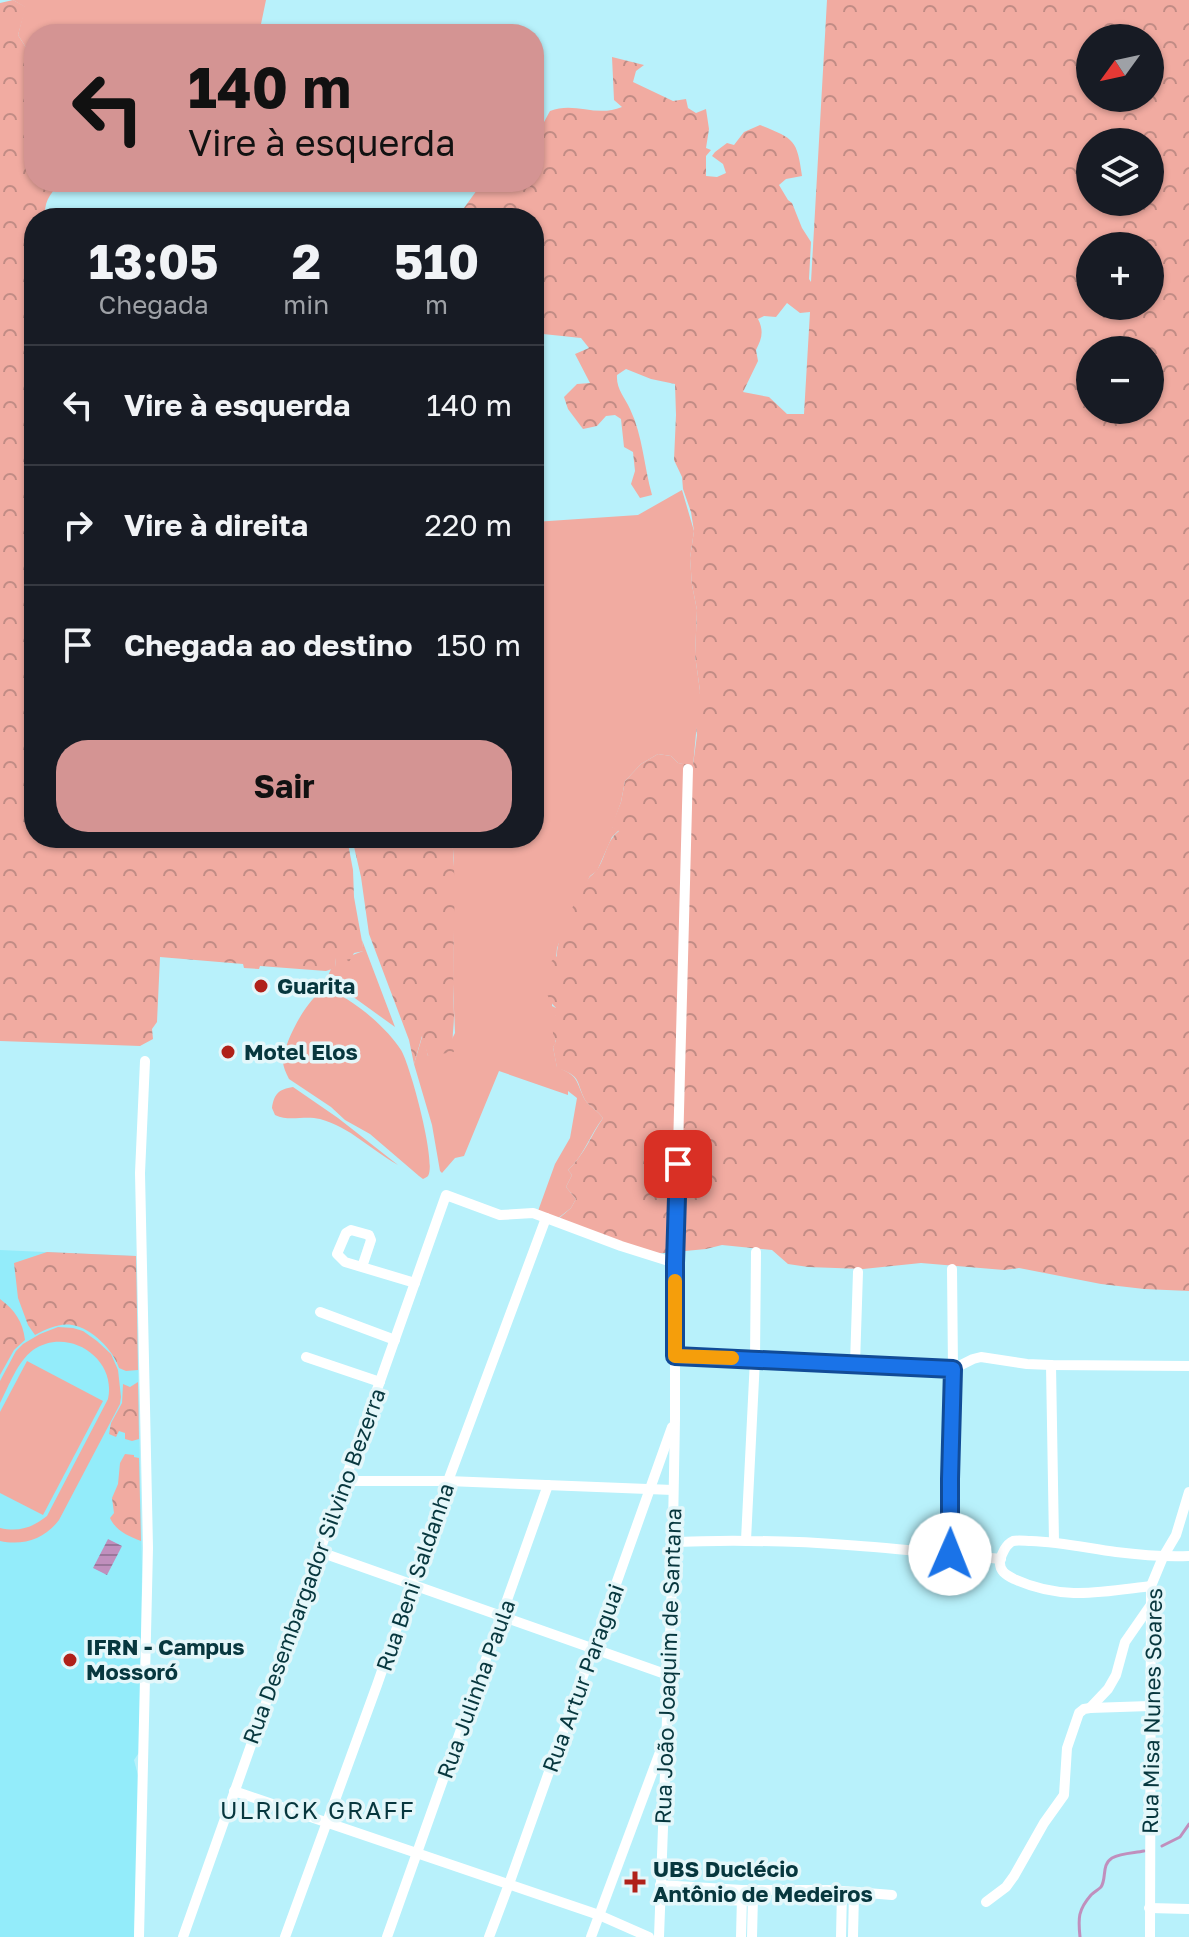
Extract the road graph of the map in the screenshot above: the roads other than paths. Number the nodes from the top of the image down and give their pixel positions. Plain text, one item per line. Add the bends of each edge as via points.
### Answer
1 (688, 769) dead end
2 (145, 1061) dead end
3 (546, 1218) junction
4 (756, 1252) dead end
5 (675, 1263) junction
6 (362, 1267) dead end
7 (952, 1269) dead end
8 (858, 1272) dead end
9 (415, 1283) junction
10 (320, 1312) dead end
11 (395, 1340) junction
12 (675, 1356) junction
13 (306, 1357) dead end
14 (755, 1359) junction
15 (855, 1364) junction
16 (1051, 1365) junction
17 (1189, 1366) edge
18 (953, 1369) junction
19 (380, 1382) junction
20 (675, 1419) junction
21 (345, 1481) junction
22 (448, 1481) junction
23 (548, 1485) junction
24 (649, 1490) junction
25 (673, 1490) junction
26 (1189, 1492) edge
27 (746, 1540) junction
28 (672, 1542) junction
29 (1054, 1542) junction
30 (320, 1552) junction
31 (950, 1554) junction
32 (1189, 1556) edge
33 (1163, 1557) junction
34 (1001, 1559) junction
35 (412, 1584) junction
36 (1151, 1586) junction
37 (1151, 1604) junction
38 (502, 1617) junction
39 (593, 1649) junction
40 (668, 1675) junction
41 (1150, 1706) junction
42 (1090, 1708) junction
43 (666, 1734) junction
44 (234, 1791) junction
45 (327, 1822) junction
46 (416, 1854) junction
47 (509, 1884) junction
48 (660, 1885) junction
49 (848, 1891) junction
50 (747, 1895) junction
51 (892, 1895) dead end
52 (660, 1898) junction
53 (986, 1902) dead end
54 (1149, 1908) junction
55 (1189, 1909) edge
56 (599, 1915) junction
57 (139, 1937) edge
58 (183, 1937) edge
59 (285, 1937) edge
60 (387, 1937) edge
61 (489, 1937) edge
62 (591, 1937) edge
63 (649, 1937) edge
64 (659, 1937) edge
65 (741, 1937) edge
66 (752, 1937) edge
67 (841, 1937) edge
68 (853, 1937) edge
69 (1150, 1937) edge

1 - 5 street, Rua João Joaquim de Santana
2 - 57 street via 140,1173 148,1548
3 - 5 street
3 - 9 street, Rua Desembargador Silvino Bezerra via 533,1213 500,1215 446,1195
3 - 22 street, Rua Beni Saldanha
4 - 14 street
5 - 12 street, Rua João Joaquim de Santana
6 - 9 street
7 - 18 street
8 - 15 street
9 - 11 street, Rua Desembargador Silvino Bezerra
10 - 11 street
11 - 19 street, Rua Desembargador Silvino Bezerra
12 - 14 street
12 - 20 street, Rua João Joaquim de Santana
13 - 19 street
14 - 15 street
14 - 27 street
15 - 18 street
16 - 17 street
16 - 18 street via 981,1357
16 - 29 street
18 - 31 street
19 - 21 street, Rua Desembargador Silvino Bezerra
20 - 24 street, Rua Artur Paraguai
20 - 25 street, Rua João Joaquim de Santana
21 - 22 street
21 - 30 street, Rua Desembargador Silvino Bezerra
22 - 23 street
22 - 35 street, Rua Beni Saldanha
23 - 24 street
23 - 38 street, Rua Julinha Paula
24 - 25 street
24 - 39 street, Rua Artur Paraguai
25 - 28 street, Rua João Joaquim de Santana
26 - 33 street, Rua Misa Nunes Soares
27 - 28 street
27 - 31 street
28 - 40 street, Rua João Joaquim de Santana
29 - 33 street
29 - 34 street via 1014,1541
30 - 35 street
30 - 44 street, Rua Desembargador Silvino Bezerra
31 - 34 street
32 - 33 street
33 - 36 street, Rua Misa Nunes Soares
34 - 36 street via 1004,1573 1052,1592
35 - 38 street
35 - 45 street, Rua Beni Saldanha
36 - 37 street, Rua Misa Nunes Soares
37 - 41 street, Rua Misa Nunes Soares
37 - 42 street via 1125,1642 1108,1689
38 - 39 street
38 - 46 street, Rua Julinha Paula
39 - 40 street
39 - 47 street, Rua Artur Paraguai
40 - 43 street, Rua João Joaquim de Santana
41 - 42 street
41 - 54 street, Rua Misa Nunes Soares
42 - 53 street via 1079,1713 1067,1748 1064,1795 1006,1887
43 - 48 street, Rua João Joaquim de Santana
43 - 56 street
44 - 45 street
44 - 58 street, Rua Desembargador Silvino Bezerra
45 - 46 street
45 - 59 street, Rua Beni Saldanha
46 - 47 street
46 - 60 street, Rua Julinha Paula
47 - 56 street
47 - 61 street, Rua Artur Paraguai
48 - 50 street
48 - 52 street, Rua João Joaquim de Santana
49 - 50 street
49 - 51 street
49 - 67 street
49 - 68 street
50 - 52 street
50 - 65 street
50 - 66 street
52 - 64 street, Rua João Joaquim de Santana
54 - 55 street
54 - 69 street, Rua Misa Nunes Soares
56 - 62 street
56 - 63 street

